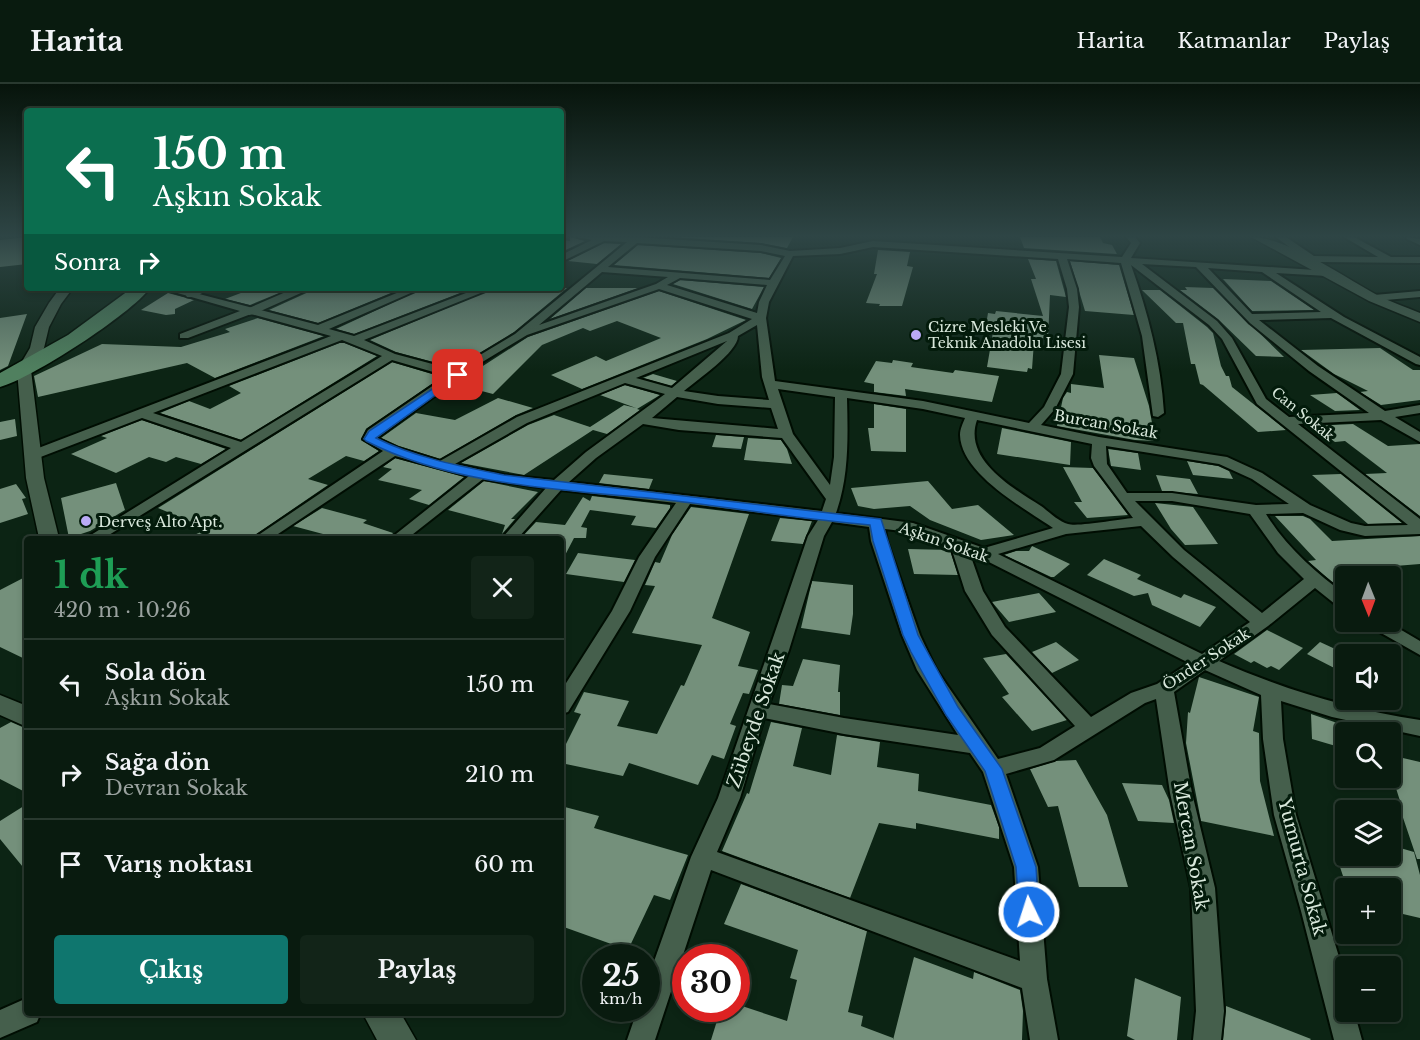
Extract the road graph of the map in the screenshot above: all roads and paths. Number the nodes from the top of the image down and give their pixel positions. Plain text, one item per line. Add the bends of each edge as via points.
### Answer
1 (585, 282) edge
2 (667, 282) edge
3 (757, 282) edge
4 (1070, 282) edge
5 (1134, 282) edge
6 (1156, 282) edge
7 (1215, 282) edge
8 (1281, 282) edge
9 (1346, 282) edge
10 (773, 283) joint
11 (659, 286) junction
12 (65, 291) edge
13 (122, 291) edge
14 (138, 291) edge
15 (178, 291) edge
16 (198, 291) edge
17 (299, 291) edge
18 (410, 291) edge
19 (480, 291) edge
20 (190, 294) junction
21 (1420, 294) edge
22 (1374, 298) junction
23 (249, 311) junction
24 (1333, 315) junction
25 (1250, 317) junction
26 (761, 318) junction
27 (1420, 318) edge
28 (319, 329) junction
29 (733, 334) junction
30 (184, 336) dead end
31 (341, 336) junction
32 (519, 336) junction
33 (354, 340) junction
34 (37, 348) junction
35 (391, 356) junction
36 (1420, 362) edge
37 (24, 370) junction
38 (0, 371) edge
39 (458, 375) junction
40 (622, 378) junction
41 (0, 381) edge
42 (771, 384) junction
43 (675, 392) junction
44 (841, 395) junction
45 (778, 405) junction
46 (1420, 409) edge
47 (141, 413) junction
48 (1158, 413) dead end
49 (973, 414) junction
50 (1381, 416) junction
51 (641, 420) junction
52 (1284, 421) junction
53 (1032, 427) junction
54 (786, 434) junction
55 (1420, 438) edge
56 (1099, 441) junction
57 (241, 447) junction
58 (393, 451) junction
59 (33, 455) junction
60 (442, 466) junction
61 (480, 474) junction
62 (557, 485) junction
63 (1124, 497) junction
64 (686, 500) junction
65 (1305, 508) junction
66 (830, 509) junction
67 (1256, 510) junction
68 (1146, 520) junction
69 (876, 522) junction
70 (1420, 528) edge
71 (1065, 529) junction
72 (48, 536) edge
73 (97, 536) edge
74 (264, 536) edge
75 (402, 536) edge
76 (512, 536) edge
77 (959, 546) junction
78 (983, 553) junction
79 (1314, 580) junction
80 (1335, 596) edge
81 (1262, 622) junction
82 (1391, 632) edge
83 (1420, 649) edge
84 (1203, 661) junction
85 (1164, 689) junction
86 (1271, 691) junction
87 (564, 702) edge
88 (0, 704) edge
89 (757, 709) junction
90 (24, 716) edge
91 (1089, 728) junction
92 (1420, 728) edge
93 (976, 746) junction
94 (993, 769) junction
95 (703, 857) junction
96 (1034, 979) junction
97 (24, 1013) edge
98 (382, 1016) edge
99 (0, 1024) edge
100 (398, 1040) edge
101 (641, 1040) edge
102 (1044, 1040) edge
103 (1207, 1040) edge
104 (1348, 1040) edge

1 - 32 street
2 - 11 street
3 - 10 street
4 - 53 street via 1074,307 1067,374 1049,409
5 - 48 street via 1150,342
6 - 52 street, Can Sokak via 1213,323 1227,338 1261,401
7 - 25 street
8 - 24 street
9 - 22 street
10 - 26 street
11 - 26 street
11 - 32 street
12 - 34 street via 42,327
13 - 34 main road
14 - 37 main road via 101,321
15 - 20 street
16 - 20 street
17 - 23 street
18 - 28 street
19 - 33 street
20 - 23 street
21 - 22 street
22 - 27 street
23 - 28 street
23 - 30 street
24 - 25 street
24 - 36 street
25 - 50 street
26 - 29 street
26 - 42 street
28 - 31 street
29 - 40 street
29 - 43 street via 726,350
31 - 33 street
31 - 47 street
32 - 39 street
33 - 35 street
34 - 37 street
34 - 38 main road
35 - 39 street
35 - 57 street
37 - 41 main road
37 - 59 street
39 - 58 street, Aşkın Sokak via 373,433 370,439
40 - 43 street
40 - 60 street via 522,420
42 - 44 street, Burcan Sokak
42 - 45 street
43 - 45 street via 736,404
43 - 51 street
44 - 49 street, Burcan Sokak
44 - 66 street, Zübeyde Sokak via 841,457
45 - 54 street
46 - 50 street
47 - 57 street
47 - 59 street
49 - 53 street, Burcan Sokak
49 - 71 street via 966,436 983,469
50 - 52 street
50 - 55 street
51 - 54 street
51 - 62 street
52 - 70 street, Can Sokak
53 - 56 street, Burcan Sokak
54 - 66 street
56 - 63 street via 1099,460
56 - 65 street, Burcan Sokak via 1232,463
57 - 73 street
58 - 60 street, Aşkın Sokak
58 - 74 street
59 - 72 street via 34,478
60 - 61 street, Aşkın Sokak
61 - 62 street, Aşkın Sokak
61 - 75 street
62 - 64 street, Aşkın Sokak
62 - 76 street
63 - 67 street via 1172,497
63 - 68 street
64 - 66 street, Aşkın Sokak
64 - 87 street via 647,557 621,611
65 - 67 street
65 - 70 street, Burcan Sokak via 1346,527 1365,531
66 - 69 street, Aşkın Sokak
66 - 89 street, Zübeyde Sokak via 816,536
67 - 79 street via 1288,555
68 - 71 street
68 - 81 street via 1198,570
69 - 77 street, Aşkın Sokak via 913,528
69 - 93 street via 910,635 927,670
71 - 78 street
77 - 78 street, Aşkın Sokak
77 - 91 street via 974,591 998,631
78 - 84 street, Aşkın Sokak
79 - 80 street
79 - 81 street, Önder Sokak
81 - 84 street, Önder Sokak
82 - 83 street
84 - 85 street, Önder Sokak
84 - 86 street, Aşkın Sokak
85 - 91 street, Önder Sokak via 1138,698
85 - 103 street, Mercan Sokak via 1180,793 1203,888 1210,1011
86 - 92 street, Aşkın Sokak via 1332,710
86 - 104 street, Yumurta Sokak via 1273,739 1285,815
88 - 90 street
89 - 93 street
89 - 95 street, Zübeyde Sokak via 729,798
91 - 94 street, Önder Sokak via 1046,754
93 - 94 street
94 - 96 street via 1026,867
95 - 96 street
95 - 101 street, Zübeyde Sokak
96 - 102 street
97 - 99 street
98 - 100 street

